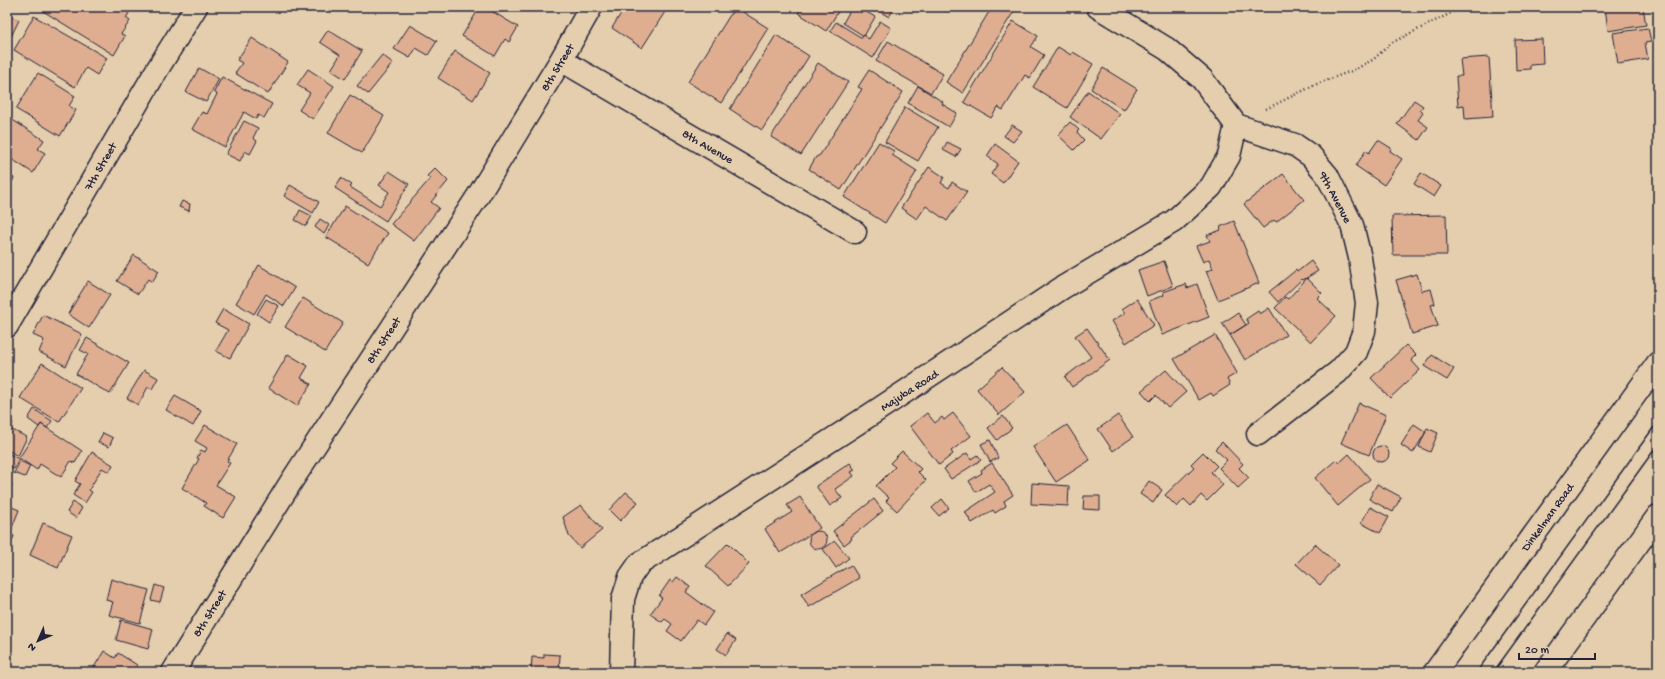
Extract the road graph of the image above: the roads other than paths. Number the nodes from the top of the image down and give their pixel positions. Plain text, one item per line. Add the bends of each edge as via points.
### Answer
1 (196, 7) edge
2 (591, 7) edge
3 (1098, 7) edge
4 (561, 60) junction
5 (1236, 125) junction
6 (855, 232) dead end
7 (7, 326) edge
8 (1658, 363) edge
9 (1658, 433) edge
10 (1258, 434) dead end
11 (1658, 516) edge
12 (173, 672) edge
13 (621, 672) edge
14 (1435, 672) edge
15 (1484, 672) edge
16 (1545, 672) edge

1 - 7 street, 7th Street
2 - 4 street, 8th Street
3 - 5 street via 1167,49 1202,79
4 - 6 street, 8th Avenue
4 - 12 street, 8th Street via 478,196 292,482
5 - 10 street, 9th Avenue via 1295,145 1311,156 1327,175 1352,225 1367,303 1364,331 1356,352 1338,372
5 - 13 street, Majuba Road via 1229,156 1211,187 1174,221 1062,288 639,564 630,577 623,599
8 - 14 street, Dinkelman Road
9 - 15 lane
11 - 16 street

